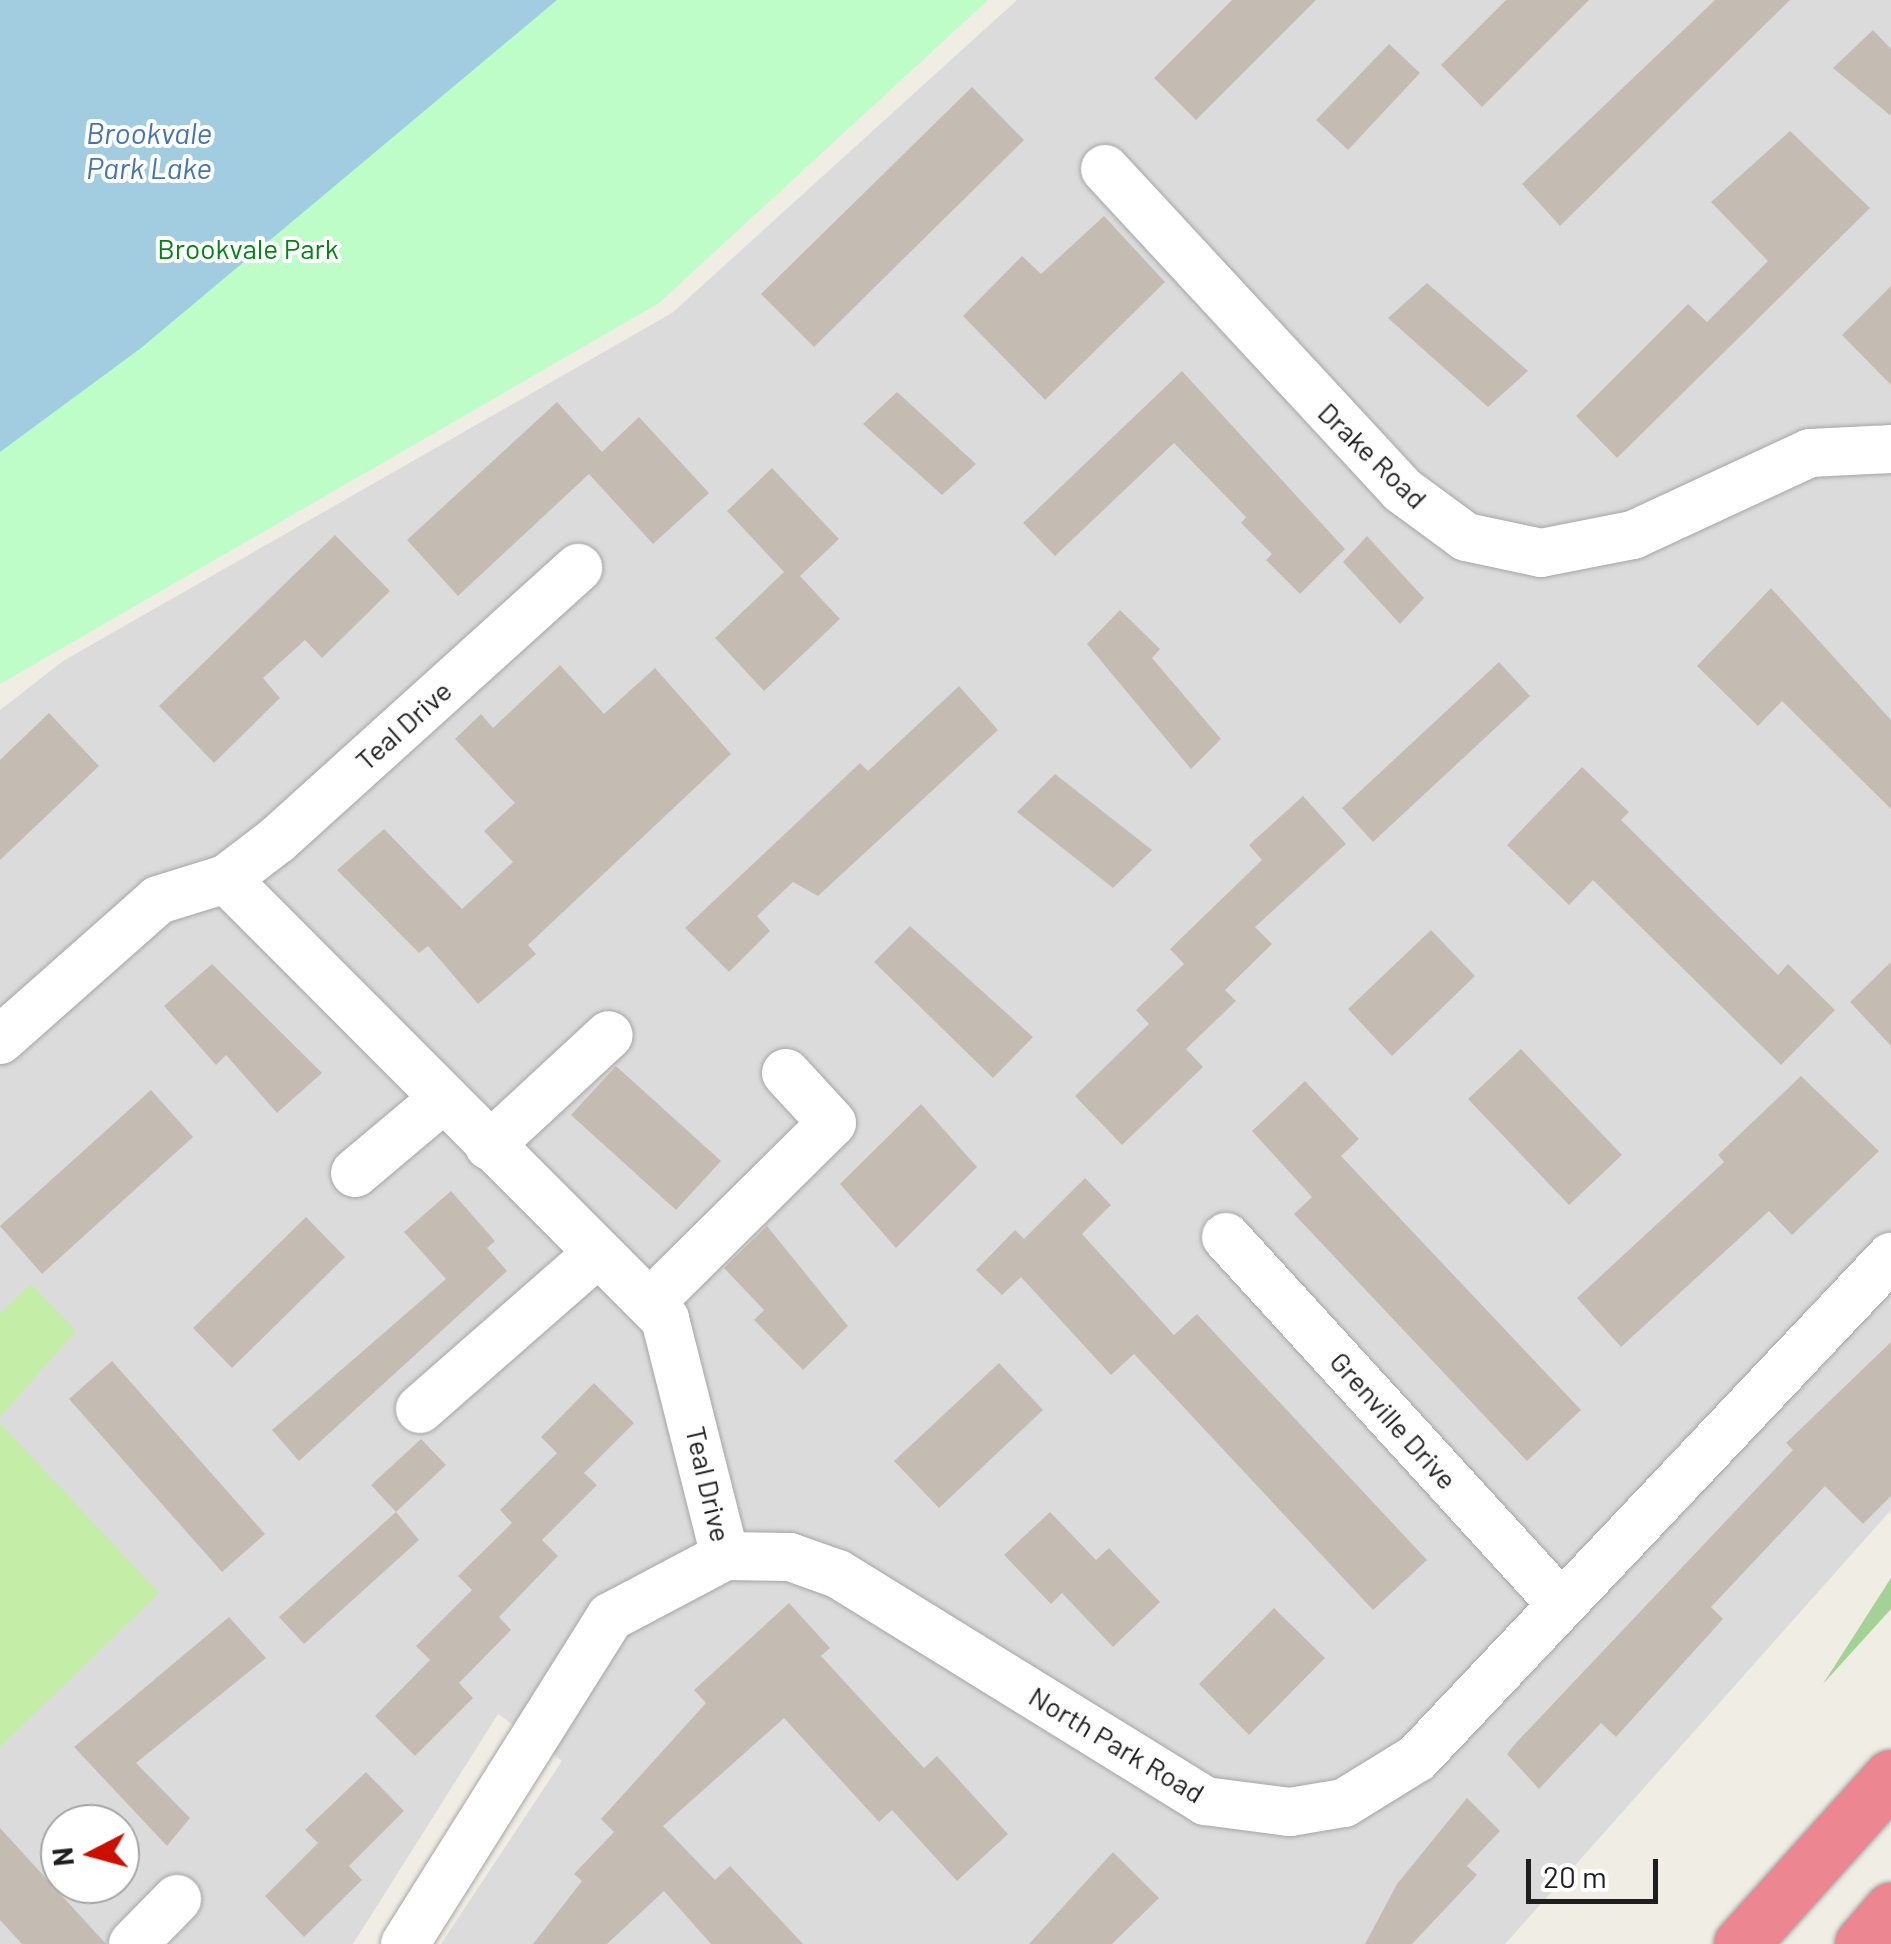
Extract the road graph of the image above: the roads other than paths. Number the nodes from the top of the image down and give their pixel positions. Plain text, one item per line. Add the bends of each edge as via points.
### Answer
1 (1105, 169) dead end
2 (1891, 449) edge
3 (578, 568) dead end
4 (226, 879) junction
5 (609, 1035) dead end
6 (0, 1040) edge
7 (786, 1073) dead end
8 (442, 1100) junction
9 (489, 1146) junction
10 (355, 1173) dead end
11 (1226, 1236) dead end
12 (596, 1254) junction
13 (1891, 1257) edge
14 (652, 1301) junction
15 (420, 1409) dead end
16 (725, 1556) junction
17 (1562, 1604) junction
18 (1891, 1777) edge
19 (177, 1898) dead end
20 (1891, 1910) edge
21 (133, 1944) edge
22 (405, 1944) edge
23 (1742, 1944) edge
24 (1862, 1944) edge

1 - 2 street, Drake Road via 1402,490 1466,537 1541,554 1633,535 1810,453
3 - 4 street, Teal Drive
4 - 6 street, Teal Drive via 158,900
4 - 8 street, Teal Drive
5 - 9 street
7 - 14 street via 832,1122
8 - 9 street, Teal Drive
8 - 10 street
9 - 12 street, Teal Drive
11 - 17 street, Grenville Drive
12 - 14 street, Teal Drive
12 - 15 street
13 - 17 street, North Park Road
14 - 16 street, Teal Drive via 678,1346
16 - 17 street, North Park Road via 790,1556 838,1574 1206,1801 1290,1812 1344,1803 1417,1758
16 - 22 street, North Park Road via 610,1617
18 - 23 highway
19 - 21 street
20 - 24 highway

